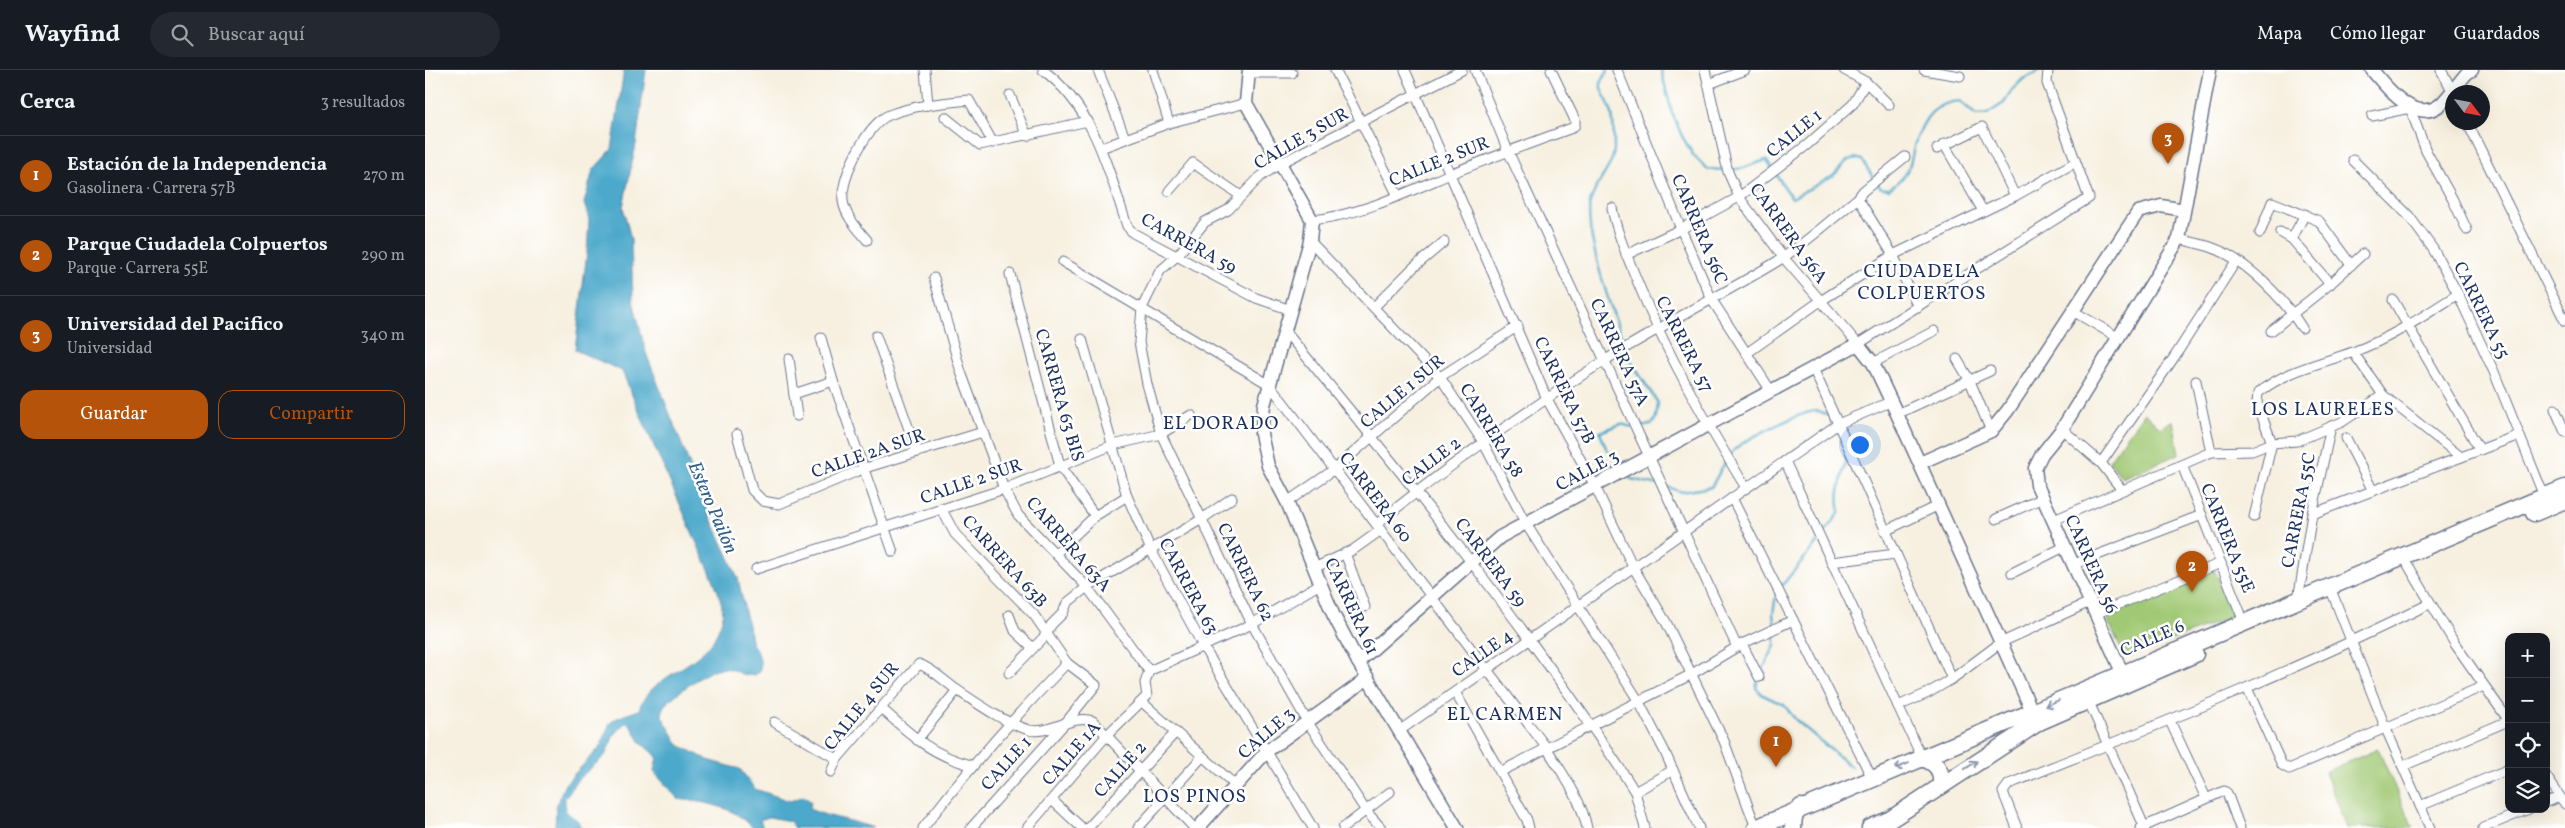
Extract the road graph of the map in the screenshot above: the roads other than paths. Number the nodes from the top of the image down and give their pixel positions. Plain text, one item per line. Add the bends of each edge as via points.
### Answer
1 (925, 70) edge
2 (1043, 70) edge
3 (1099, 70) edge
4 (1153, 70) edge
5 (1335, 70) edge
6 (1405, 70) edge
7 (1462, 70) edge
8 (1475, 70) edge
9 (1551, 70) edge
10 (1617, 70) edge
11 (1705, 70) edge
12 (1745, 70) edge
13 (1843, 70) edge
14 (1924, 70) edge
15 (2048, 70) edge
16 (2210, 70) edge
17 (2372, 70) edge
18 (2441, 70) edge
19 (2472, 70) edge
20 (1249, 71) edge
21 (1292, 73) dead end
22 (1960, 76) dead end
23 (1866, 82) junction
24 (1709, 84) junction
25 (2449, 85) edge
26 (2458, 85) edge
27 (1416, 94) junction
28 (1010, 95) dead end
29 (2445, 100) edge
30 (1246, 102) junction
31 (928, 105) junction
32 (1889, 105) dead end
33 (2410, 108) junction
34 (2372, 116) dead end
35 (945, 117) dead end
36 (1088, 120) junction
37 (1361, 122) junction
38 (1169, 123) junction
39 (2471, 130) edge
40 (1027, 136) junction
41 (1125, 138) junction
42 (993, 142) junction
43 (1101, 148) junction
44 (1508, 151) junction
45 (1905, 157) dead end
46 (2353, 160) dead end
47 (1281, 163) junction
48 (2074, 163) junction
49 (1450, 174) junction
50 (1169, 191) dead end
51 (1241, 196) junction
52 (1398, 196) junction
53 (1739, 196) junction
54 (2015, 196) junction
55 (1858, 198) junction
56 (1612, 208) dead end
57 (2184, 210) junction
58 (1983, 212) junction
59 (2305, 214) junction
60 (1312, 220) junction
61 (1681, 229) junction
62 (2467, 230) dead end
63 (2260, 232) dead end
64 (2280, 232) dead end
65 (2179, 239) junction
66 (2292, 239) junction
67 (867, 240) dead end
68 (1310, 240) junction
69 (1444, 242) dead end
70 (2363, 254) dead end
71 (1626, 255) junction
72 (1893, 255) junction
73 (1177, 256) junction
74 (1783, 257) junction
75 (2236, 261) junction
76 (1063, 262) dead end
77 (2351, 265) junction
78 (1010, 274) dead end
79 (934, 278) dead end
80 (2330, 284) junction
81 (2458, 294) junction
82 (1712, 300) junction
83 (2393, 300) dead end
84 (1819, 302) junction
85 (1374, 307) junction
86 (1918, 307) junction
87 (1142, 308) junction
88 (1291, 310) junction
89 (2073, 311) junction
90 (2293, 314) junction
91 (2565, 321) edge
92 (1518, 326) junction
93 (2407, 327) junction
94 (2302, 328) dead end
95 (1285, 331) junction
96 (1934, 331) dead end
97 (2271, 331) dead end
98 (1657, 332) junction
99 (876, 336) dead end
100 (821, 338) dead end
101 (2119, 338) junction
102 (1083, 339) dead end
103 (1858, 344) junction
104 (2353, 352) junction
105 (1747, 353) junction
106 (1957, 359) dead end
107 (789, 360) dead end
108 (1606, 360) junction
109 (1873, 363) junction
110 (1813, 368) junction
111 (1990, 371) dead end
112 (1440, 378) junction
113 (833, 381) junction
114 (1971, 381) junction
115 (2196, 381) dead end
116 (1270, 384) junction
117 (1771, 391) junction
118 (794, 394) junction
119 (2383, 395) junction
120 (1547, 399) junction
121 (1890, 402) junction
122 (2555, 409) dead end
123 (1897, 414) junction
124 (1191, 415) dead end
125 (797, 416) dead end
126 (1838, 424) junction
127 (1708, 425) junction
128 (2331, 426) junction
129 (2062, 429) junction
130 (1991, 431) junction
131 (983, 432) junction
132 (2565, 432) edge
133 (737, 434) dead end
134 (1161, 434) junction
135 (2519, 435) junction
136 (1372, 436) junction
137 (2346, 438) dead end
138 (1483, 442) junction
139 (2272, 443) junction
140 (1113, 445) junction
141 (2480, 450) junction
142 (917, 452) junction
143 (2211, 452) junction
144 (1649, 457) junction
145 (2461, 457) junction
146 (1785, 461) junction
147 (1920, 463) junction
148 (2101, 463) junction
149 (2182, 465) junction
150 (1060, 466) junction
151 (865, 468) junction
152 (1335, 469) junction
153 (1595, 486) junction
154 (1746, 488) junction
155 (2565, 488) edge
156 (1003, 490) junction
157 (2122, 490) junction
158 (2373, 491) junction
159 (1416, 492) junction
160 (1127, 496) junction
161 (2544, 496) junction
162 (1232, 498) dead end
163 (1732, 498) junction
164 (2043, 498) junction
165 (2565, 500) edge
166 (1287, 502) junction
167 (1937, 506) junction
168 (941, 508) junction
169 (2202, 514) junction
170 (2312, 514) junction
171 (1095, 516) junction
172 (2254, 517) dead end
173 (1202, 519) junction
174 (1996, 519) dead end
175 (2054, 520) junction
176 (1526, 524) junction
177 (886, 527) junction
178 (1379, 527) junction
179 (1885, 530) junction
180 (1683, 532) junction
181 (2066, 546) junction
182 (1151, 550) junction
183 (893, 552) dead end
184 (1056, 553) junction
185 (1345, 554) junction
186 (1895, 554) junction
187 (1472, 562) junction
188 (1831, 562) junction
189 (2221, 563) junction
190 (2074, 564) junction
191 (2408, 565) junction
192 (1314, 568) junction
193 (1633, 568) junction
194 (756, 569) dead end
195 (2013, 573) dead end
196 (1320, 584) junction
197 (1087, 587) junction
198 (2333, 595) junction
199 (1432, 597) junction
200 (2298, 600) junction
201 (2090, 602) junction
202 (2429, 604) junction
203 (1579, 605) junction
204 (1365, 607) dead end
205 (2095, 614) junction
206 (1009, 615) dead end
207 (1793, 620) junction
208 (2244, 622) junction
209 (1252, 624) junction
210 (1047, 634) junction
211 (1530, 640) junction
212 (2000, 643) junction
213 (2351, 643) junction
214 (1740, 646) junction
215 (1032, 647) junction
216 (1204, 648) junction
217 (1358, 662) junction
218 (1067, 663) junction
219 (1487, 669) junction
220 (1149, 671) junction
221 (2122, 672) junction
222 (1009, 673) dead end
223 (1690, 675) junction
224 (1759, 677) dead end
225 (1368, 678) junction
226 (1952, 679) junction
227 (2484, 686) junction
228 (2247, 688) junction
229 (957, 690) junction
230 (1455, 692) junction
231 (1638, 700) junction
232 (2088, 700) junction
233 (1142, 702) junction
234 (1898, 706) junction
235 (881, 708) junction
236 (2032, 711) junction
237 (2505, 715) edge
238 (1010, 721) junction
239 (1067, 721) junction
240 (1307, 721) junction
241 (2170, 721) junction
242 (775, 722) dead end
243 (2505, 723) edge
244 (1591, 724) junction
245 (2386, 729) junction
246 (1399, 731) junction
247 (1175, 733) junction
248 (1108, 734) junction
249 (917, 740) junction
250 (2108, 745) junction
251 (1546, 747) junction
252 (1267, 751) junction
253 (1202, 757) junction
254 (1922, 758) junction
255 (837, 760) junction
256 (971, 765) junction
257 (2403, 766) junction
258 (1141, 770) junction
259 (1673, 770) junction
260 (2505, 771) edge
261 (831, 772) dead end
262 (1500, 772) junction
263 (1872, 778) junction
264 (2550, 782) edge
265 (1941, 784) junction
266 (1235, 785) junction
267 (1390, 792) dead end
268 (1635, 792) junction
269 (1166, 798) junction
270 (2205, 798) junction
271 (1052, 800) junction
272 (2562, 801) edge
273 (2420, 806) junction
274 (1801, 807) junction
275 (1366, 811) junction
276 (2519, 813) edge
277 (1890, 823) edge
278 (923, 828) edge
279 (971, 828) edge
280 (1027, 828) edge
281 (1082, 828) edge
282 (1088, 828) edge
283 (1138, 828) edge
284 (1194, 828) edge
285 (1198, 828) edge
286 (1313, 828) edge
287 (1343, 828) edge
288 (1381, 828) edge
289 (1457, 828) edge
290 (1529, 828) edge
291 (1587, 828) edge
292 (1645, 828) edge
293 (1699, 828) edge
294 (1756, 828) edge
295 (1793, 828) edge
296 (1870, 828) edge
297 (2017, 828) edge
298 (2143, 828) edge
299 (2240, 828) edge
300 (2430, 828) edge
301 (2483, 828) edge

1 - 31 street
2 - 36 street, CARRERA 59 via 1059,82
3 - 41 street
4 - 38 street
5 - 37 street
6 - 27 street, CARRERA 57B
7 - 27 street, CALLE 3 SUR
8 - 44 street, CARRERA 57A
9 - 44 street, CALLE 2 SUR via 1575,125
10 - 61 street, CARRERA 56C
11 - 24 street, CARRERA 56A
12 - 24 street
13 - 23 street
14 - 22 street
15 - 48 street via 2047,83
16 - 57 main road
17 - 33 main road via 2391,93
18 - 25 street
19 - 26 main road
20 - 21 street
20 - 30 main road
23 - 32 street
23 - 53 street, CALLE 1 via 1853,104 1807,145
24 - 53 street, CARRERA 56A via 1728,172
27 - 37 street, CALLE 3 SUR
27 - 49 street, CARRERA 57B
28 - 40 street
29 - 33 main road via 2441,105 2426,110
30 - 38 street
30 - 47 main road
31 - 42 street via 969,100
31 - 67 street via 887,116 858,148 843,200 850,218
33 - 34 street
33 - 62 street via 2426,151
35 - 42 street via 980,145
36 - 40 street
36 - 43 street, CARRERA 59
37 - 47 street, CALLE 3 SUR
37 - 52 street
38 - 41 street
39 - 91 street
40 - 42 street
41 - 43 street
43 - 73 street, CARRERA 59 via 1127,226 1133,233
44 - 49 street, CALLE 2 SUR
44 - 108 street, CARRERA 57A
45 - 55 street, CALLE 2
46 - 81 street, CARRERA 55 via 2409,216 2433,249
47 - 51 street, CALLE 3 SUR via 1260,177
47 - 60 main road
48 - 54 street
48 - 86 street via 2089,198
49 - 52 street, CALLE 2 SUR
49 - 92 street, CARRERA 57B
50 - 51 street via 1193,163
51 - 73 street, CALLE 3 SUR via 1227,210 1198,229
52 - 60 street, CALLE 2 SUR via 1334,218
53 - 61 street, CALLE 1
53 - 74 street, CARRERA 56A
54 - 58 street
54 - 58 street via 1982,128 1940,147
55 - 72 street
55 - 74 street, CALLE 2
56 - 71 street, CARRERA 57
57 - 65 main road
57 - 89 main road via 2161,206 2138,212
58 - 72 street
59 - 63 street via 2272,202
59 - 66 street
59 - 77 street via 2319,221
60 - 68 main road
61 - 71 street, CALLE 1
61 - 82 street, CARRERA 56C
64 - 66 street
65 - 75 street via 2214,248
65 - 101 main road
66 - 80 street
68 - 85 street, CARRERA 58
68 - 88 main road, CARRERA 61
69 - 85 street
70 - 77 street
71 - 98 street, CARRERA 57
72 - 84 street
72 - 86 street
73 - 87 street, CALLE 3 SUR via 1160,272
73 - 88 street, CARRERA 59 via 1256,298
74 - 82 street, CALLE 2
74 - 84 street, CARRERA 56A
75 - 90 street via 2280,298
75 - 148 street
76 - 87 street, CARRERA 60
77 - 80 street
78 - 150 street, CARRERA 63 BIS
79 - 131 street, CARRERA 63A via 961,372
80 - 90 street
81 - 93 street
81 - 135 street, CARRERA 55
82 - 98 street, CALLE 2
82 - 105 street, CARRERA 56C
83 - 93 street
84 - 103 street, CARRERA 56A
84 - 105 street
85 - 112 street, CARRERA 58
86 - 103 street
87 - 116 street, CARRERA 60
87 - 134 street, CARRERA 62 via 1139,342
88 - 95 main road, CARRERA 61
89 - 101 street
89 - 130 main road
90 - 94 street
90 - 97 street
92 - 112 street, CALLE 1 SUR
92 - 120 street, CARRERA 57B
93 - 104 street
93 - 141 street
95 - 116 main road, CARRERA 61
95 - 136 street, CARRERA 59
96 - 109 street
98 - 108 street, CALLE 2
98 - 127 street, CARRERA 57
99 - 142 street
100 - 113 street
101 - 129 main road
102 - 140 street, CARRERA 63
103 - 109 main road
103 - 110 main road, CALLE 3
104 - 119 street
104 - 139 street via 2306,365 2258,393 2257,403
105 - 117 street, CARRERA 56C
106 - 114 street
107 - 118 street
108 - 120 street, CALLE 2
108 - 144 street, CARRERA 57A
109 - 121 main road
110 - 117 main road, CALLE 3
110 - 126 street
111 - 114 street
112 - 136 street, CALLE 1 SUR
112 - 138 street, CARRERA 58
113 - 118 street
113 - 151 street
114 - 123 street
114 - 130 street
115 - 143 street
116 - 152 street, CARRERA 60
116 - 166 main road, CARRERA 61 via 1263,406 1261,434 1269,466
117 - 127 main road, CALLE 3
118 - 125 street
119 - 128 street
119 - 145 street
120 - 138 street, CALLE 2
120 - 153 street, CARRERA 57B
121 - 123 main road
121 - 126 street, CALLE 4
122 - 132 street
123 - 147 main road
124 - 134 street, CALLE 2 SUR
126 - 146 street, CALLE 4
126 - 179 street
127 - 144 main road, CALLE 3
127 - 154 street, CARRERA 57
128 - 139 street via 2297,441
128 - 170 street, CARRERA 55C
129 - 148 street
129 - 164 main road, CARRERA 56 via 2035,468
130 - 147 main road
131 - 142 street, CALLE 2A SUR
131 - 156 street, CARRERA 63A
133 - 151 street, CALLE 2A SUR via 752,490 763,501 779,504
134 - 140 street, CALLE 2 SUR
134 - 173 street, CARRERA 62
135 - 141 street
135 - 161 street, CARRERA 55
136 - 152 street, CALLE 1 SUR
136 - 159 street, CARRERA 59
137 - 158 street
138 - 159 street, CALLE 2
138 - 176 street, CARRERA 58
139 - 143 street via 2252,451
139 - 172 street
140 - 150 street, CALLE 2 SUR
140 - 160 street, CARRERA 63
141 - 145 street
142 - 151 street, CALLE 2A SUR
143 - 149 street
144 - 153 main road, CALLE 3
144 - 180 street, CARRERA 57A
145 - 158 street
146 - 154 street, CALLE 4
146 - 188 street
147 - 167 main road
148 - 157 street
149 - 157 street
149 - 169 street, CARRERA 55E
150 - 156 street, CALLE 2 SUR
150 - 171 street, CARRERA 63 BIS
151 - 177 street
152 - 166 street, CALLE 1 SUR
152 - 178 street, CARRERA 60
153 - 176 main road, CALLE 3
153 - 193 street, CARRERA 57B
154 - 163 street, CALLE 4
155 - 161 highway, CALLE 6
156 - 168 street, CALLE 2 SUR
156 - 184 street, CARRERA 63A via 1018,515
157 - 175 street
158 - 170 street
159 - 178 street, CALLE 2
159 - 187 street, CARRERA 59
160 - 171 street
160 - 182 street, CARRERA 63
161 - 200 highway, CALLE 6
162 - 173 street
163 - 180 street, CALLE 4
163 - 207 street
164 - 174 street
164 - 175 main road, CARRERA 56
165 - 191 highway, CALLE 6
166 - 192 main road, CARRERA 61
167 - 179 street
167 - 212 main road
168 - 177 street, CALLE 2 SUR
168 - 210 street, CARRERA 63B via 955,534 1034,615
169 - 189 street, CARRERA 55E
169 - 190 street
170 - 200 street, CARRERA 55C
171 - 184 street
173 - 182 street
173 - 209 street, CARRERA 62
175 - 181 main road, CARRERA 56
176 - 187 main road, CALLE 3 via 1500,538
176 - 203 street, CARRERA 58
177 - 183 street
177 - 194 street, CALLE 2 SUR
178 - 185 street, CALLE 2
178 - 199 street, CARRERA 60
179 - 186 street
180 - 193 street, CALLE 4
180 - 214 street, CARRERA 57A
181 - 190 main road, CARRERA 56
181 - 195 street
182 - 197 street
182 - 216 street, CARRERA 63
184 - 197 street, CARRERA 63A
185 - 192 street, CALLE 2
185 - 204 street
186 - 188 street
186 - 226 street
187 - 199 main road, CALLE 3
187 - 211 street, CARRERA 59
188 - 234 street
189 - 205 street
189 - 208 street, CARRERA 55E
190 - 201 main road, CARRERA 56
191 - 198 highway, CALLE 6
191 - 202 street
192 - 196 main road, CARRERA 61
193 - 203 street, CALLE 4
193 - 223 street, CARRERA 57B via 1666,622
196 - 209 street
196 - 217 main road, CARRERA 61
197 - 210 street via 1067,603
197 - 220 street, CARRERA 63A
198 - 213 street
198 - 232 highway, CALLE 6
199 - 217 main road, CALLE 3
199 - 219 street, CARRERA 60
200 - 208 highway, CALLE 6
201 - 205 main road, CARRERA 56
201 - 212 street
202 - 213 street
202 - 227 street
203 - 211 street, CALLE 4
203 - 231 street, CARRERA 58
205 - 221 main road, CARRERA 56
206 - 215 street via 1015,631
207 - 214 street
207 - 263 street
208 - 221 highway, CALLE 6
209 - 216 street
209 - 240 street, CARRERA 62
210 - 215 street
210 - 218 street, CARRERA 63B
211 - 219 street, CALLE 4
211 - 244 street, CARRERA 59
212 - 226 street
212 - 236 main road
213 - 228 street
213 - 245 street
214 - 223 street
214 - 224 street, CARRERA 57A
215 - 222 street
216 - 220 street
216 - 252 street, CARRERA 63
217 - 225 main road, CARRERA 61
218 - 238 street
218 - 239 street, CARRERA 63B via 1096,685
219 - 230 street, CALLE 4
219 - 251 street, CARRERA 60
220 - 233 street via 1145,683 1147,696
221 -> 236 highway, CALLE 6
223 - 231 street
223 - 294 street, CARRERA 57B via 1724,741
225 - 240 main road, CALLE 3
225 - 246 main road, CARRERA 61
226 - 234 street
227 - 237 street
227 - 245 street
228 - 241 street
228 - 245 street via 2285,768
229 - 235 street, CALLE 4 SUR via 919,664
229 - 238 street
229 - 249 street
230 - 246 street, CALLE 4
230 - 262 street
231 - 244 street
231 - 259 street, CARRERA 58
232 - 250 street
265 -> 232 highway, CALLE 6 via 2039,722
233 - 247 street
233 - 248 street, CALLE 1A
234 - 254 street
235 - 249 street
235 - 255 street, CALLE 4 SUR
236 - 254 highway, CALLE 6
238 - 239 street via 1030,730
238 - 256 street
239 - 248 street via 1086,718
239 - 279 street, CALLE 1
240 - 252 main road, CALLE 3
240 - 275 street, CARRERA 62
241 - 250 street
241 - 270 street
242 - 255 street
243 - 257 street
244 - 251 street
244 - 268 street, CARRERA 59
245 - 257 street
246 - 289 main road, CARRERA 61
247 - 253 street
247 - 258 street, CALLE 2
248 - 258 street
248 - 271 street, CALLE 1A
249 - 256 street via 948,759
250 - 297 street via 2009,784 2003,792
250 - 298 street
251 - 262 street
251 - 291 street, CARRERA 60 via 1576,798
252 - 266 main road, CALLE 3
252 - 286 street, CARRERA 63
253 - 266 street
253 - 269 street
254 -> 263 highway, CALLE 6
254 - 265 highway via 1931,760 1938,767
255 - 261 street, CALLE 4 SUR
256 - 278 street
257 - 273 street
258 - 269 street
258 - 282 street, CALLE 2
259 - 268 street
259 - 293 street, CARRERA 58
260 - 273 street
262 - 290 street
263 - 274 highway, CALLE 6
264 - 272 street
265 - 277 highway, CALLE 6
266 - 285 main road, CALLE 3
267 - 275 street
268 - 292 street, CARRERA 59
269 - 283 street
269 - 284 street
270 - 298 street
270 - 299 street via 2220,791 2227,793
271 - 280 street, CALLE 1A
271 - 281 street
273 - 300 street
274 - 294 highway, CALLE 6
274 - 295 highway via 1794,816
275 - 287 street
275 - 288 street, CARRERA 62
276 - 301 street
277 - 296 highway, CALLE 6

